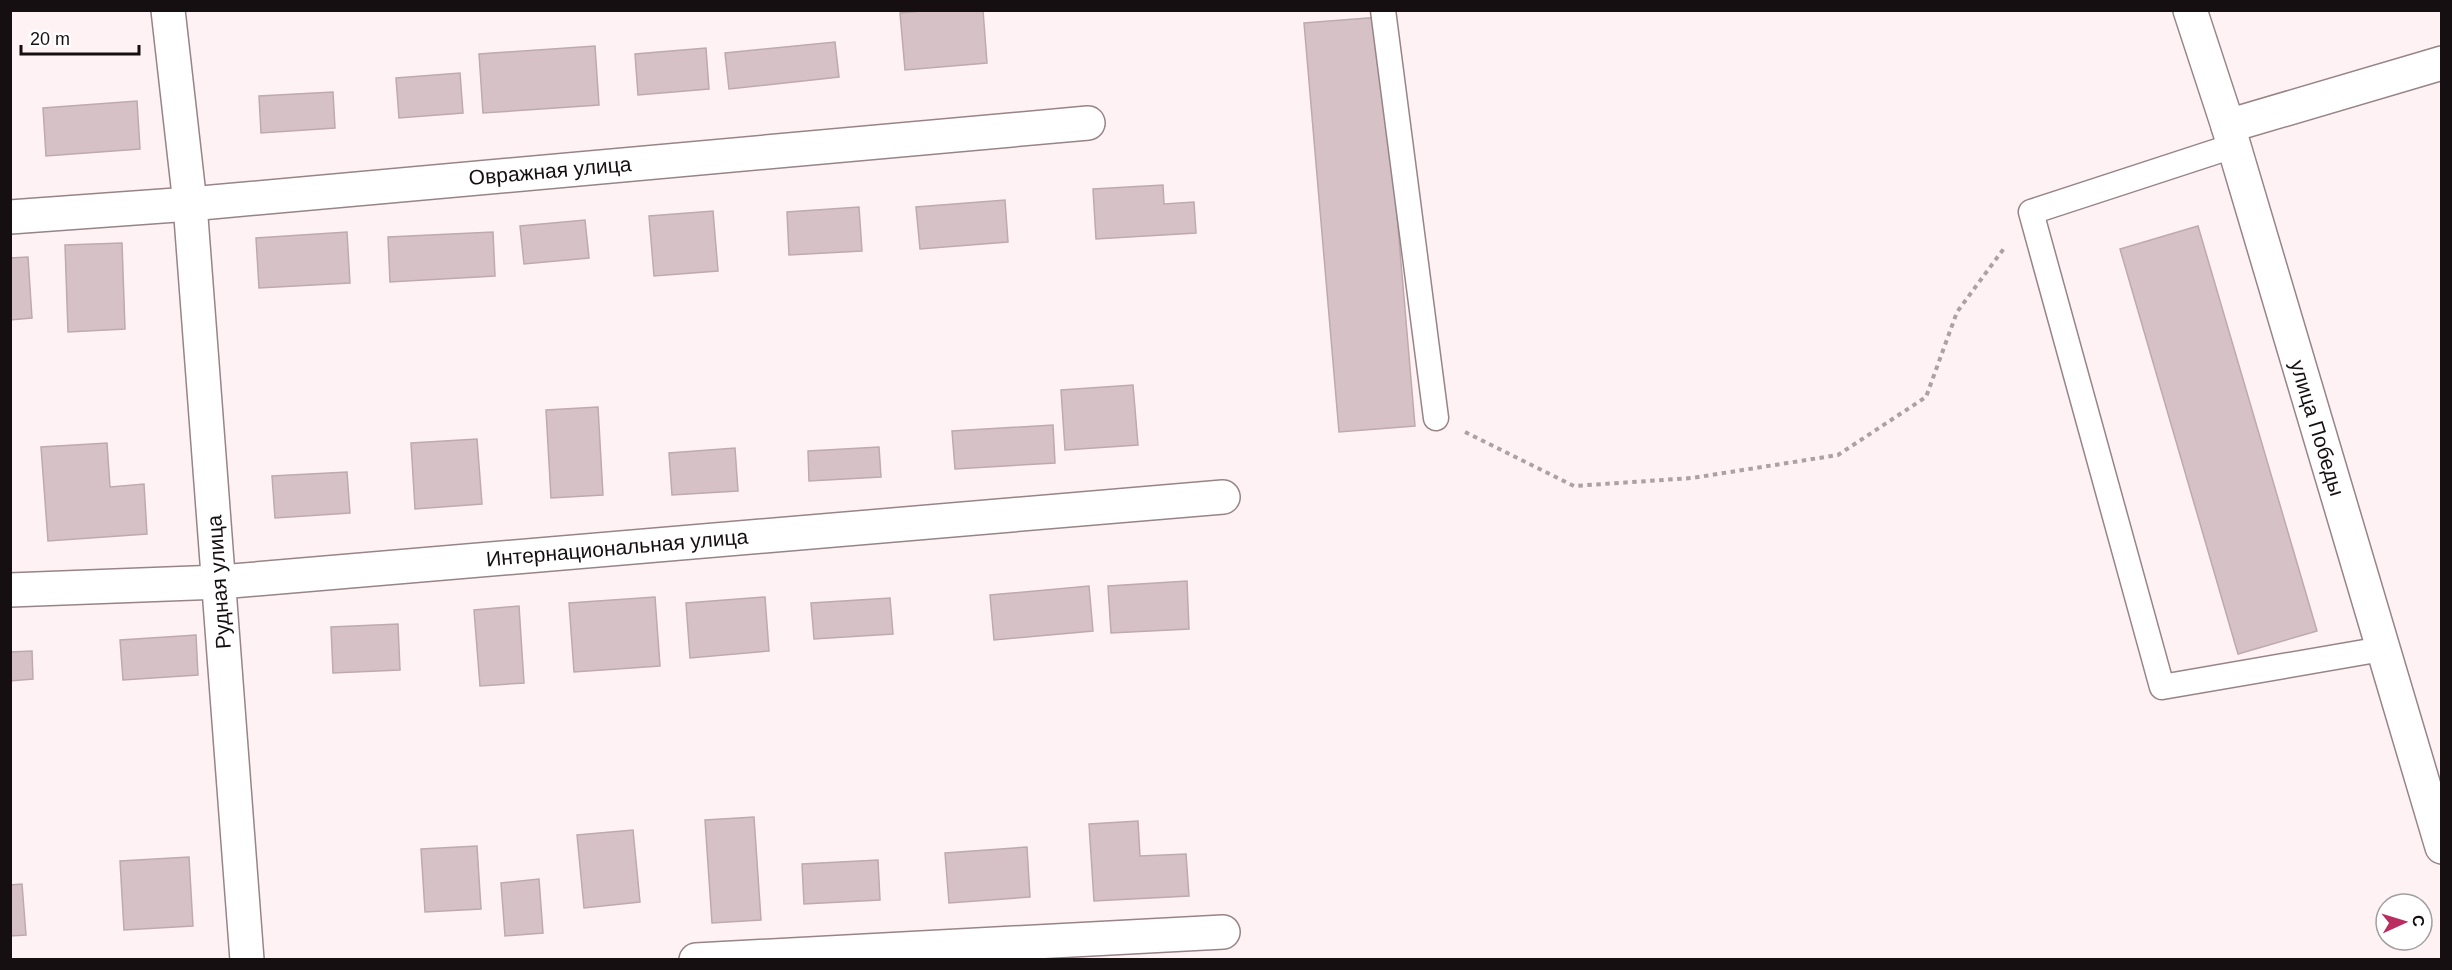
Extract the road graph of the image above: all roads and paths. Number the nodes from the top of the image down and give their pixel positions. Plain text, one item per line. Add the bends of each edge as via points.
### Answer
1 (168, 10) edge
2 (1383, 10) edge
3 (2190, 10) edge
4 (2442, 63) edge
5 (1088, 123) dead end
6 (2230, 136) junction
7 (190, 204) junction
8 (2031, 212) junction
9 (10, 216) edge
10 (1436, 418) joint
11 (1223, 497) dead end
12 (220, 582) junction
13 (10, 590) edge
14 (2382, 649) junction
15 (2442, 847) edge
16 (1223, 932) dead end
17 (247, 960) edge
18 (696, 960) edge

1 - 7 street, Рудная улица
2 - 10 lane
3 - 6 street, улица Победы
4 - 6 street
5 - 7 street, Овражная улица
6 - 8 lane
6 - 14 street, улица Победы
7 - 9 street, Овражная улица
7 - 12 street, Рудная улица
8 - 10 path via 1957,312 1926,397 1838,455 1692,478 1574,486
8 - 14 lane via 2162,687
11 - 12 street, Интернациональная улица
12 - 13 street, Интернациональная улица
12 - 17 street, Рудная улица
14 - 15 street, улица Победы
16 - 18 street

